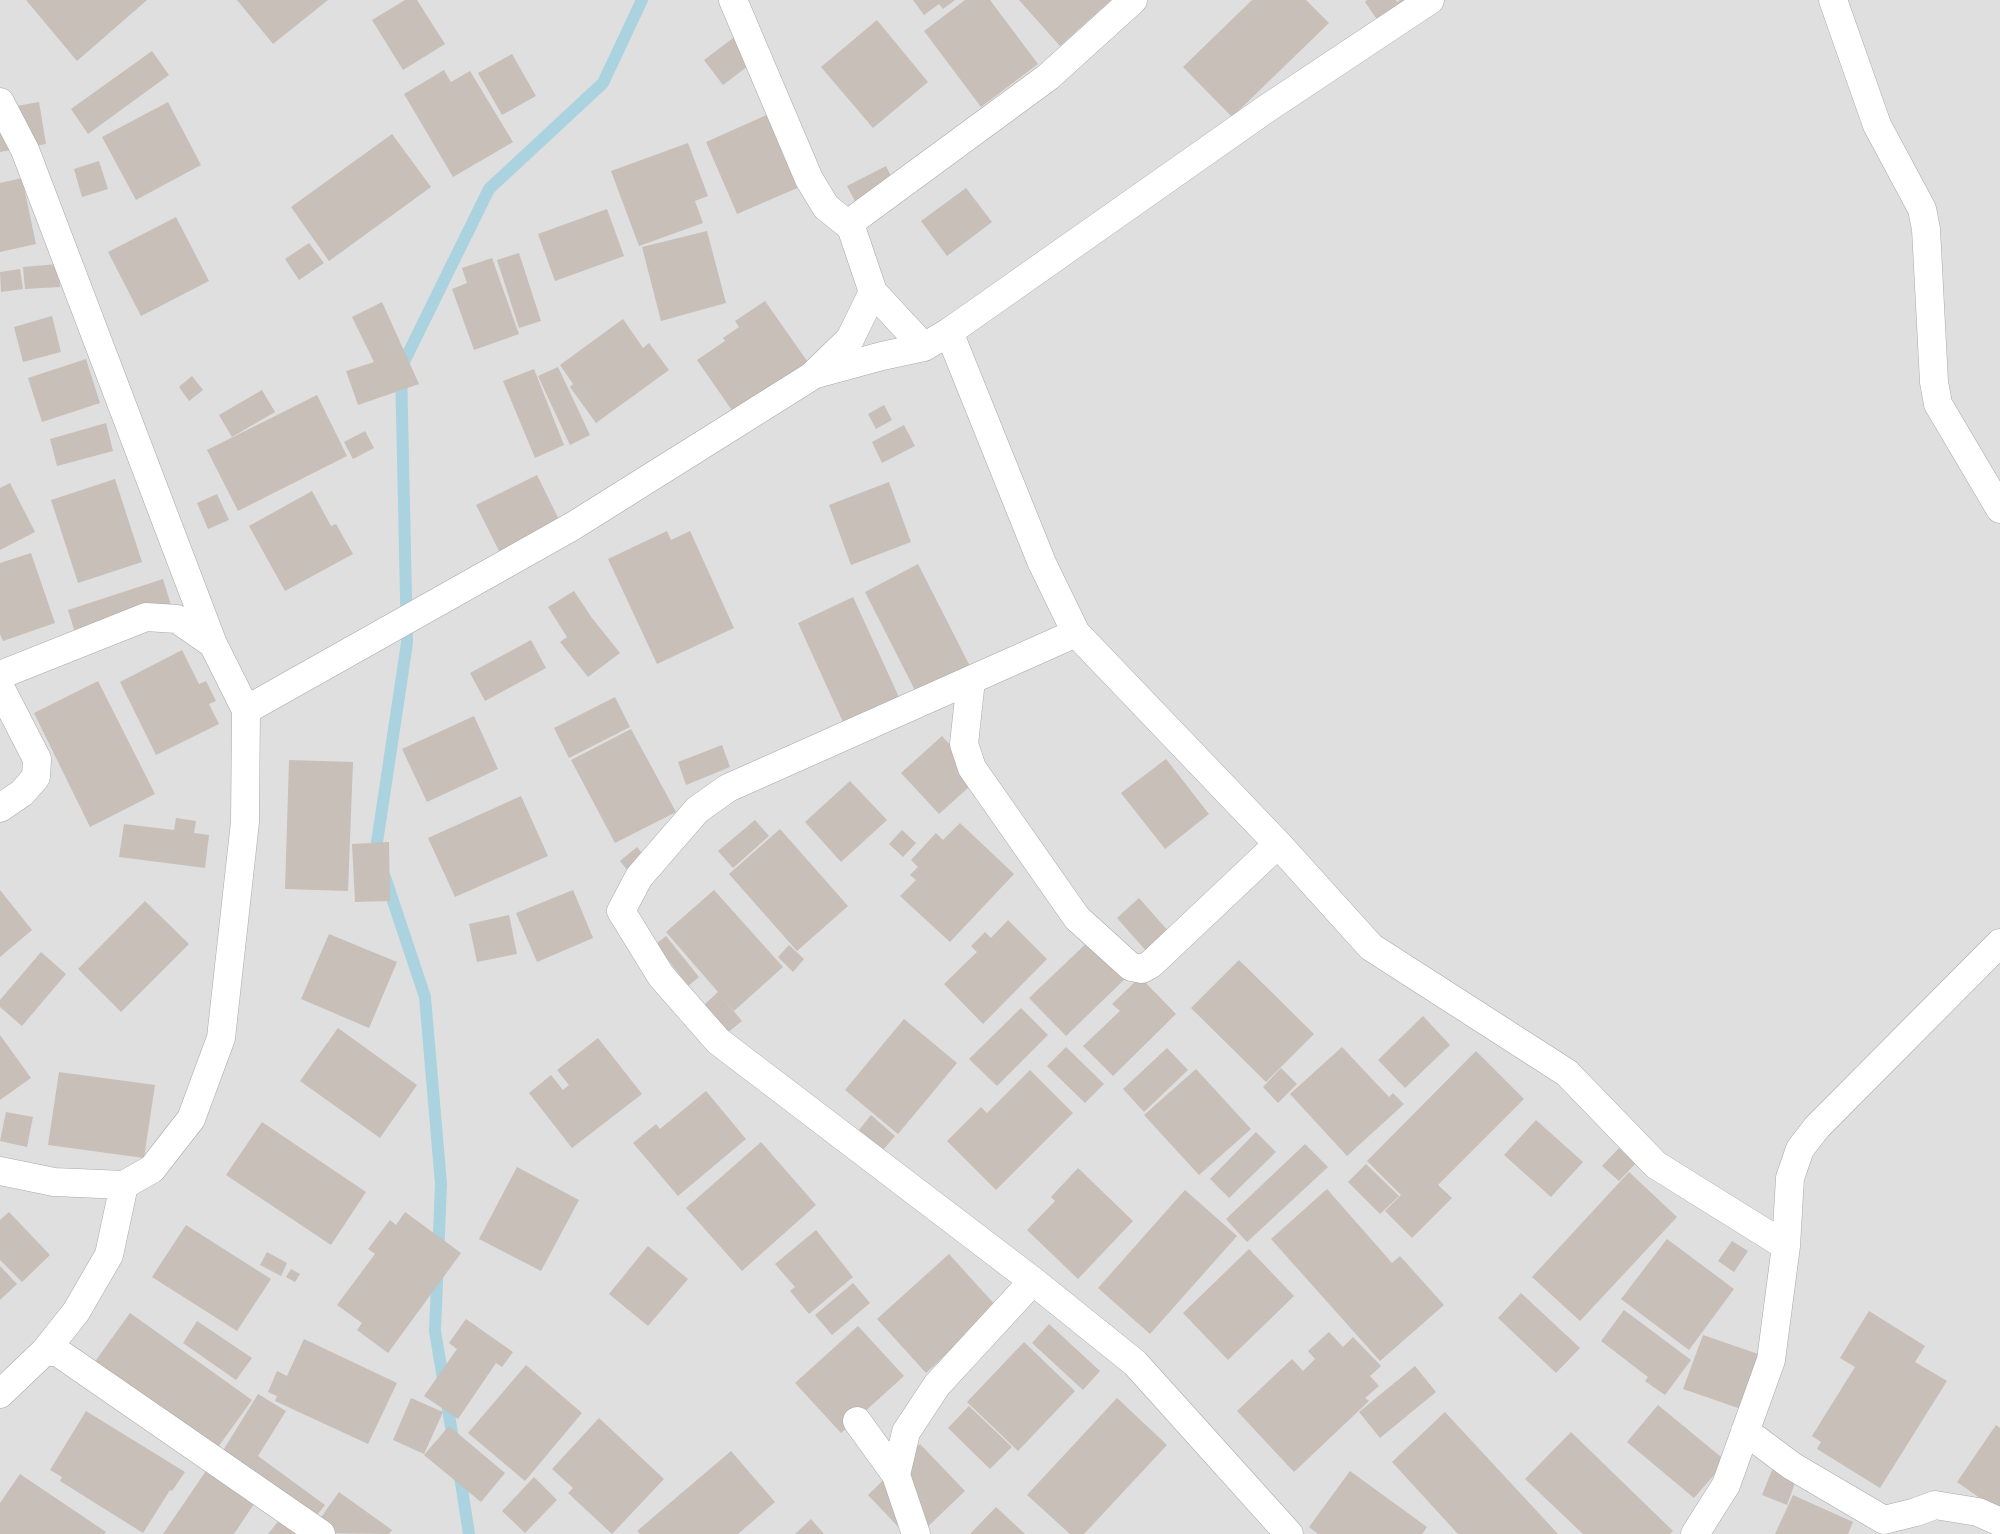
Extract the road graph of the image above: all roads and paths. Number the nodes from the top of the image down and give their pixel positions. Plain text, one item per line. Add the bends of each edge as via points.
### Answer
1 (733, 0) edge
2 (1133, 0) edge
3 (1430, 0) edge
4 (1833, 0) edge
5 (0, 102) edge
6 (851, 228) junction
7 (873, 292) junction
8 (948, 332) junction
9 (924, 347) junction
10 (812, 376) junction
11 (2000, 509) edge
12 (1076, 633) junction
13 (213, 644) junction
14 (0, 675) edge
15 (971, 680) junction
16 (0, 687) edge
17 (246, 710) junction
18 (0, 808) edge
19 (1278, 844) junction
20 (2000, 943) edge
21 (0, 1171) edge
22 (124, 1185) junction
23 (1786, 1246) junction
24 (1033, 1281) junction
25 (45, 1351) junction
26 (0, 1394) edge
27 (857, 1421) dead end
28 (1745, 1431) junction
29 (896, 1475) junction
30 (2000, 1522) edge
31 (321, 1534) edge
32 (916, 1534) edge
33 (1289, 1534) edge
34 (1695, 1534) edge

1 - 6 street via 809,179 826,206
2 - 6 street via 1048,77 856,218
3 - 8 street via 1266,109
4 - 11 street via 1877,125 1922,209 1938,404
5 - 13 street via 25,150
6 - 7 street
7 - 9 street
7 - 10 street via 850,340
8 - 9 street
8 - 12 street via 1042,563
9 - 10 street
10 - 17 street via 573,526
12 - 15 street
12 - 19 street
13 - 14 street via 177,620 146,617
13 - 17 street
15 - 19 street via 964,744 972,768 1077,918 1130,967 1142,969 1152,964
15 - 24 street via 728,788 697,810 640,877 621,912 661,976 718,1041
16 - 18 street via 37,759 36,777 22,794
17 - 22 street via 245,822 221,1038 191,1119 152,1170
19 - 23 street via 1371,947 1567,1073 1656,1165
20 - 23 street via 1817,1127 1800,1149 1790,1178
21 - 22 street via 54,1182
22 - 25 street via 109,1255 76,1312
23 - 28 street via 1772,1360
24 - 29 street via 938,1385 906,1432
24 - 33 street via 1135,1363
25 - 26 street
25 - 31 street via 59,1353
27 - 29 street
28 - 30 street via 1792,1466 1884,1520 1935,1506 1978,1512
28 - 34 street via 1726,1485
29 - 32 street

